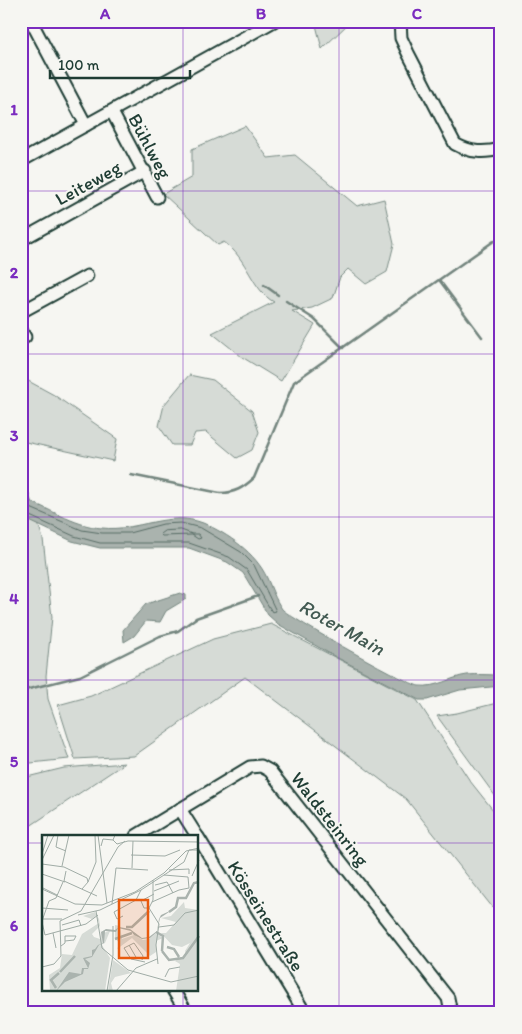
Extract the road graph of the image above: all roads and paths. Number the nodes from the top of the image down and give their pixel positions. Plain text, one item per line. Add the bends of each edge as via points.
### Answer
1 (31, 21) edge
2 (274, 21) edge
3 (400, 21) edge
4 (112, 112) junction
5 (86, 125) junction
6 (501, 149) edge
7 (21, 161) edge
8 (145, 171) junction
9 (157, 197) dead end
10 (21, 240) edge
11 (87, 276) dead end
12 (21, 312) edge
13 (180, 809) junction
14 (138, 835) edge
15 (196, 835) edge
16 (199, 840) edge
17 (174, 992) edge
18 (187, 1013) edge
19 (305, 1013) edge
20 (451, 1013) edge

1 - 5 street
2 - 4 street, Bühlweg
3 - 6 street via 401,38 455,144 469,151
4 - 5 street, Bühlweg
4 - 8 street, Bühlweg
5 - 7 street, Bühlweg
8 - 9 street, Bühlweg
8 - 10 street, Leiteweg
11 - 12 street
13 - 14 street, Waldsteinring
13 - 15 street, Kösseinestraße
13 - 20 street, Waldsteinring via 250,767 261,766 270,771 448,998
16 - 19 street, Kösseinestraße
17 - 18 street

